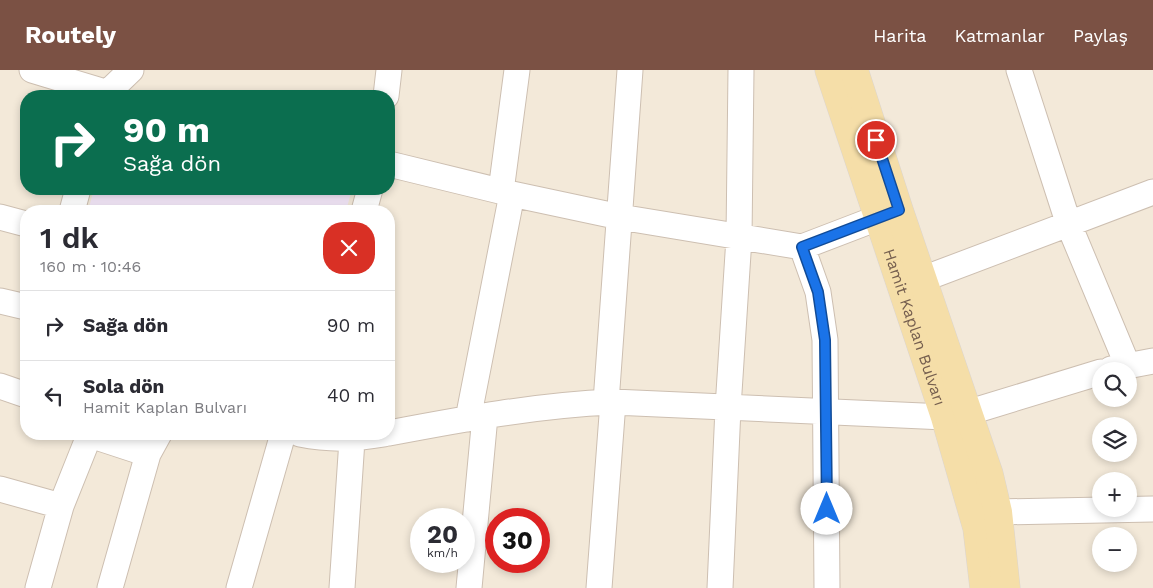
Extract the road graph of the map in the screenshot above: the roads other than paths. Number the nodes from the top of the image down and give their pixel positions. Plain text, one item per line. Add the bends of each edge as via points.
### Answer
1 (32, 70) edge
2 (131, 70) edge
3 (389, 70) edge
4 (517, 70) edge
5 (630, 70) edge
6 (741, 70) edge
7 (829, 70) edge
8 (854, 70) edge
9 (1019, 70) edge
10 (94, 90) edge
11 (113, 90) edge
12 (387, 90) edge
13 (395, 165) edge
14 (1153, 192) edge
15 (507, 193) junction
16 (888, 214) junction
17 (0, 217) edge
18 (620, 217) junction
19 (20, 222) edge
20 (1069, 225) junction
21 (739, 238) junction
22 (802, 247) junction
23 (923, 279) junction
24 (0, 301) edge
25 (20, 306) edge
26 (1153, 361) edge
27 (1126, 362) edge
28 (1137, 363) edge
29 (1092, 375) edge
30 (0, 386) edge
31 (20, 393) edge
32 (610, 402) junction
33 (728, 408) junction
34 (826, 411) junction
35 (958, 414) junction
36 (476, 417) junction
37 (395, 432) edge
38 (86, 440) edge
39 (125, 440) edge
40 (281, 440) edge
41 (336, 440) edge
42 (352, 440) joint
43 (154, 444) edge
44 (0, 489) edge
45 (61, 506) junction
46 (1153, 509) edge
47 (998, 512) junction
48 (38, 588) edge
49 (110, 588) edge
50 (239, 588) edge
51 (342, 588) edge
52 (469, 588) edge
53 (600, 588) edge
54 (720, 588) edge
55 (827, 588) edge
56 (984, 588) edge
57 (1006, 588) edge

1 - 10 street
2 - 11 street
3 - 12 street
4 - 15 street
5 - 18 street
6 - 21 street
7 - 16 main road, Hamit Kaplan Bulvarı
8 - 16 main road, Hamit Kaplan Bulvarı
9 - 20 street
13 - 15 street
14 - 20 street
15 - 18 street
15 - 36 street
16 - 22 street
16 - 23 main road, Hamit Kaplan Bulvarı
16 - 35 main road, Hamit Kaplan Bulvarı
17 - 19 street
18 - 21 street
18 - 32 street
20 - 23 street
20 - 27 street
21 - 22 street
21 - 33 street
22 - 34 street via 822,313
23 - 35 main road, Hamit Kaplan Bulvarı
24 - 25 street
26 - 28 street
29 - 35 street
30 - 31 street
32 - 33 street
32 - 36 street
32 - 53 street
33 - 34 street
33 - 54 street
34 - 35 street
34 - 55 street
35 - 47 main road, Hamit Kaplan Bulvarı via 989,474
35 - 56 main road, Hamit Kaplan Bulvarı
36 - 37 street
36 - 52 street
38 - 45 street
39 - 43 street
40 - 50 street
41 - 42 street
42 - 51 street
43 - 49 street
44 - 45 street
45 - 48 street
46 - 47 street
47 - 57 main road, Hamit Kaplan Bulvarı

